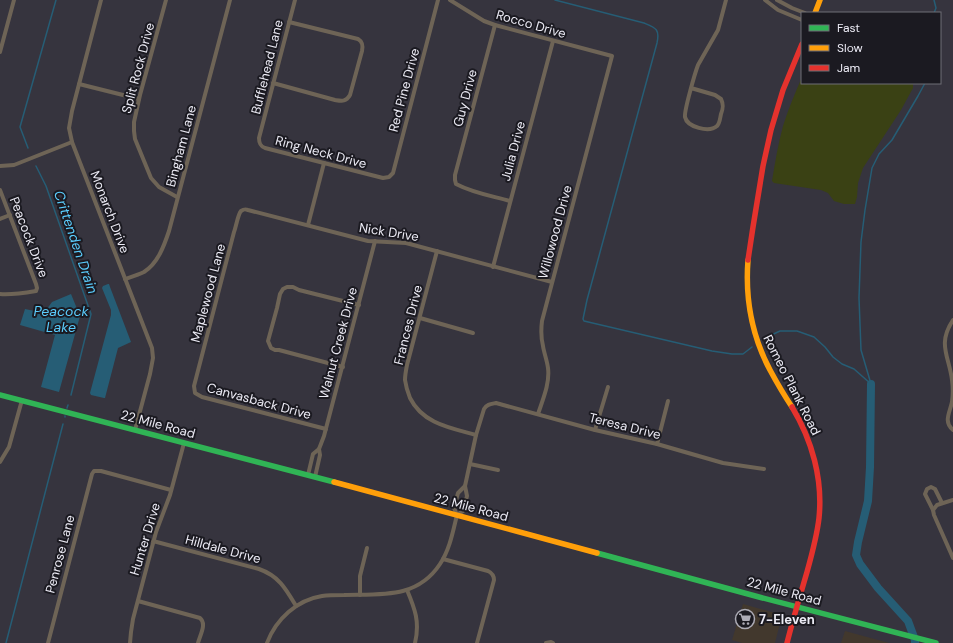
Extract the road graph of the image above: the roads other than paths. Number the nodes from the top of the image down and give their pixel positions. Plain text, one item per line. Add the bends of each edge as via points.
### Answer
1 (14, 0) edge
2 (101, 0) edge
3 (166, 0) edge
4 (230, 0) edge
5 (295, 0) edge
6 (438, 0) edge
7 (450, 0) edge
8 (726, 0) edge
9 (765, 0) edge
10 (777, 0) edge
11 (820, 0) edge
12 (803, 12) edge
13 (815, 12) edge
14 (801, 20) edge
15 (289, 22) junction
16 (495, 25) junction
17 (553, 41) junction
18 (801, 47) edge
19 (0, 52) edge
20 (612, 56) joint
21 (274, 83) junction
22 (79, 84) junction
23 (691, 88) junction
24 (139, 99) junction
25 (259, 138) joint
26 (72, 142) junction
27 (324, 163) junction
28 (0, 166) edge
29 (384, 178) joint
30 (0, 190) edge
31 (178, 197) junction
32 (510, 201) junction
33 (245, 209) joint
34 (10, 215) junction
35 (0, 219) edge
36 (308, 225) junction
37 (375, 241) junction
38 (437, 251) junction
39 (493, 266) junction
40 (125, 279) junction
41 (552, 282) junction
42 (0, 294) edge
43 (359, 305) junction
44 (420, 318) junction
45 (953, 320) edge
46 (473, 333) dead end
47 (343, 367) junction
48 (194, 386) joint
49 (608, 387) dead end
50 (0, 395) edge
51 (22, 400) junction
52 (668, 401) dead end
53 (538, 414) junction
54 (326, 429) junction
55 (135, 430) junction
56 (596, 430) junction
57 (953, 430) edge
58 (476, 435) junction
59 (184, 443) junction
60 (657, 444) junction
61 (319, 449) junction
62 (0, 462) edge
63 (470, 464) junction
64 (764, 469) dead end
65 (498, 470) dead end
66 (308, 475) junction
67 (315, 477) junction
68 (465, 486) junction
69 (171, 490) junction
70 (953, 500) edge
71 (942, 503) junction
72 (933, 510) junction
73 (457, 515) junction
74 (153, 541) junction
75 (367, 548) dead end
76 (953, 558) edge
77 (443, 559) junction
78 (407, 590) junction
79 (360, 595) junction
80 (138, 601) junction
81 (296, 606) junction
82 (797, 606) junction
83 (48, 643) edge
84 (130, 643) edge
85 (198, 643) edge
86 (267, 643) edge
87 (415, 643) edge
88 (477, 643) edge
89 (546, 643) edge
90 (553, 643) edge
91 (787, 643) edge
92 (936, 643) edge

1 - 19 street
2 - 22 street, Monarch Drive
3 - 24 street, Split Rock Drive
4 - 31 street, Bingham Lane
5 - 15 street, Bufflehead Lane
6 - 29 street, Red Pine Drive via 393,173
7 - 16 street, Rocco Drive
8 - 23 street via 718,30 698,65
9 - 14 street via 778,10
10 - 12 street
11 - 13 street
15 - 21 street, Bufflehead Lane
15 - 21 street via 355,38 361,42 362,48 347,100 335,100
16 - 17 street, Rocco Drive
16 - 32 street, Guy Drive via 455,180 461,187
17 - 20 street, Rocco Drive
17 - 32 street, Julia Drive
18 - 82 street, Romeo Plank Road via 770,132 747,274 748,306 758,346 804,429 818,477 819,519
20 - 41 street, Willowood Drive
21 - 25 street, Bufflehead Lane
22 - 24 street
22 - 26 street, Monarch Drive via 69,128
23 - 23 street via 686,119 690,124 712,129 718,124 723,107 721,99
24 - 31 street, Split Rock Drive via 134,122 135,139 151,178 159,187
25 - 27 street, Ring Neck Drive via 261,146 265,148
26 - 28 street via 14,165
26 - 40 street, Monarch Drive
27 - 29 street, Ring Neck Drive
27 - 36 street
30 - 34 street, Peacock Drive
31 - 40 street, Bingham Lane via 163,248 155,262 143,273
32 - 39 street, Julia Drive
33 - 36 street, Nick Drive
33 - 48 street, Maplewood Lane via 239,215
34 - 35 street
34 - 42 street, Peacock Drive via 37,288 36,291
36 - 37 street, Nick Drive
37 - 38 street, Nick Drive via 406,243
37 - 43 street, Walnut Creek Drive
38 - 39 street, Nick Drive
38 - 44 street, Frances Drive
39 - 41 street, Nick Drive
40 - 55 street, Monarch Drive via 152,348 153,358
41 - 53 street, Willowood Drive via 541,329 548,372
43 - 47 street, Walnut Creek Drive
43 - 47 street via 293,287 283,289 280,294 268,341 271,348
44 - 46 street
44 - 58 street, Frances Drive via 407,365 407,392 419,412 427,418
45 - 57 street via 944,343 953,386 948,418 948,424
47 - 54 street, Walnut Creek Drive
48 - 54 street, Canvasback Drive via 195,393 202,398
49 - 56 street
50 - 51 street, 22 Mile Road
51 - 55 street, 22 Mile Road
51 - 62 street via 9,447
52 - 60 street
53 - 56 street, Teresa Drive
53 - 58 street, Teresa Drive via 496,403 486,405
54 - 61 street, Walnut Creek Drive
55 - 59 street, 22 Mile Road
56 - 60 street, Teresa Drive
58 - 63 street
59 - 66 street, 22 Mile Road
59 - 69 street, Hunter Drive
60 - 64 street, Teresa Drive via 723,463
61 - 66 street, Walnut Creek Drive via 313,454
61 - 67 street, Walnut Creek Drive
63 - 65 street
63 - 68 street
66 - 67 street, 22 Mile Road
67 - 73 street, 22 Mile Road
68 - 73 street via 467,496 463,511
68 - 73 street via 458,493 454,508
69 - 74 street, Hunter Drive
69 - 83 street, Penrose Lane via 94,471
70 - 71 street
71 - 72 street
71 - 72 street via 935,489 927,489 925,494
72 - 76 street
73 - 77 street
73 - 82 street, 22 Mile Road
74 - 80 street, Hunter Drive
74 - 81 street, Hilldale Drive via 266,571 281,583
75 - 79 street via 360,576
77 - 78 street via 429,577
77 - 88 street via 493,575 494,580
78 - 79 street via 385,595
78 - 87 street via 416,613
79 - 81 street via 323,596 309,599
80 - 84 street, Hunter Drive via 131,626
80 - 85 street via 202,620 203,626
81 - 86 street via 280,620
82 - 91 street, Romeo Plank Road
82 - 92 street, 22 Mile Road
89 - 90 street

